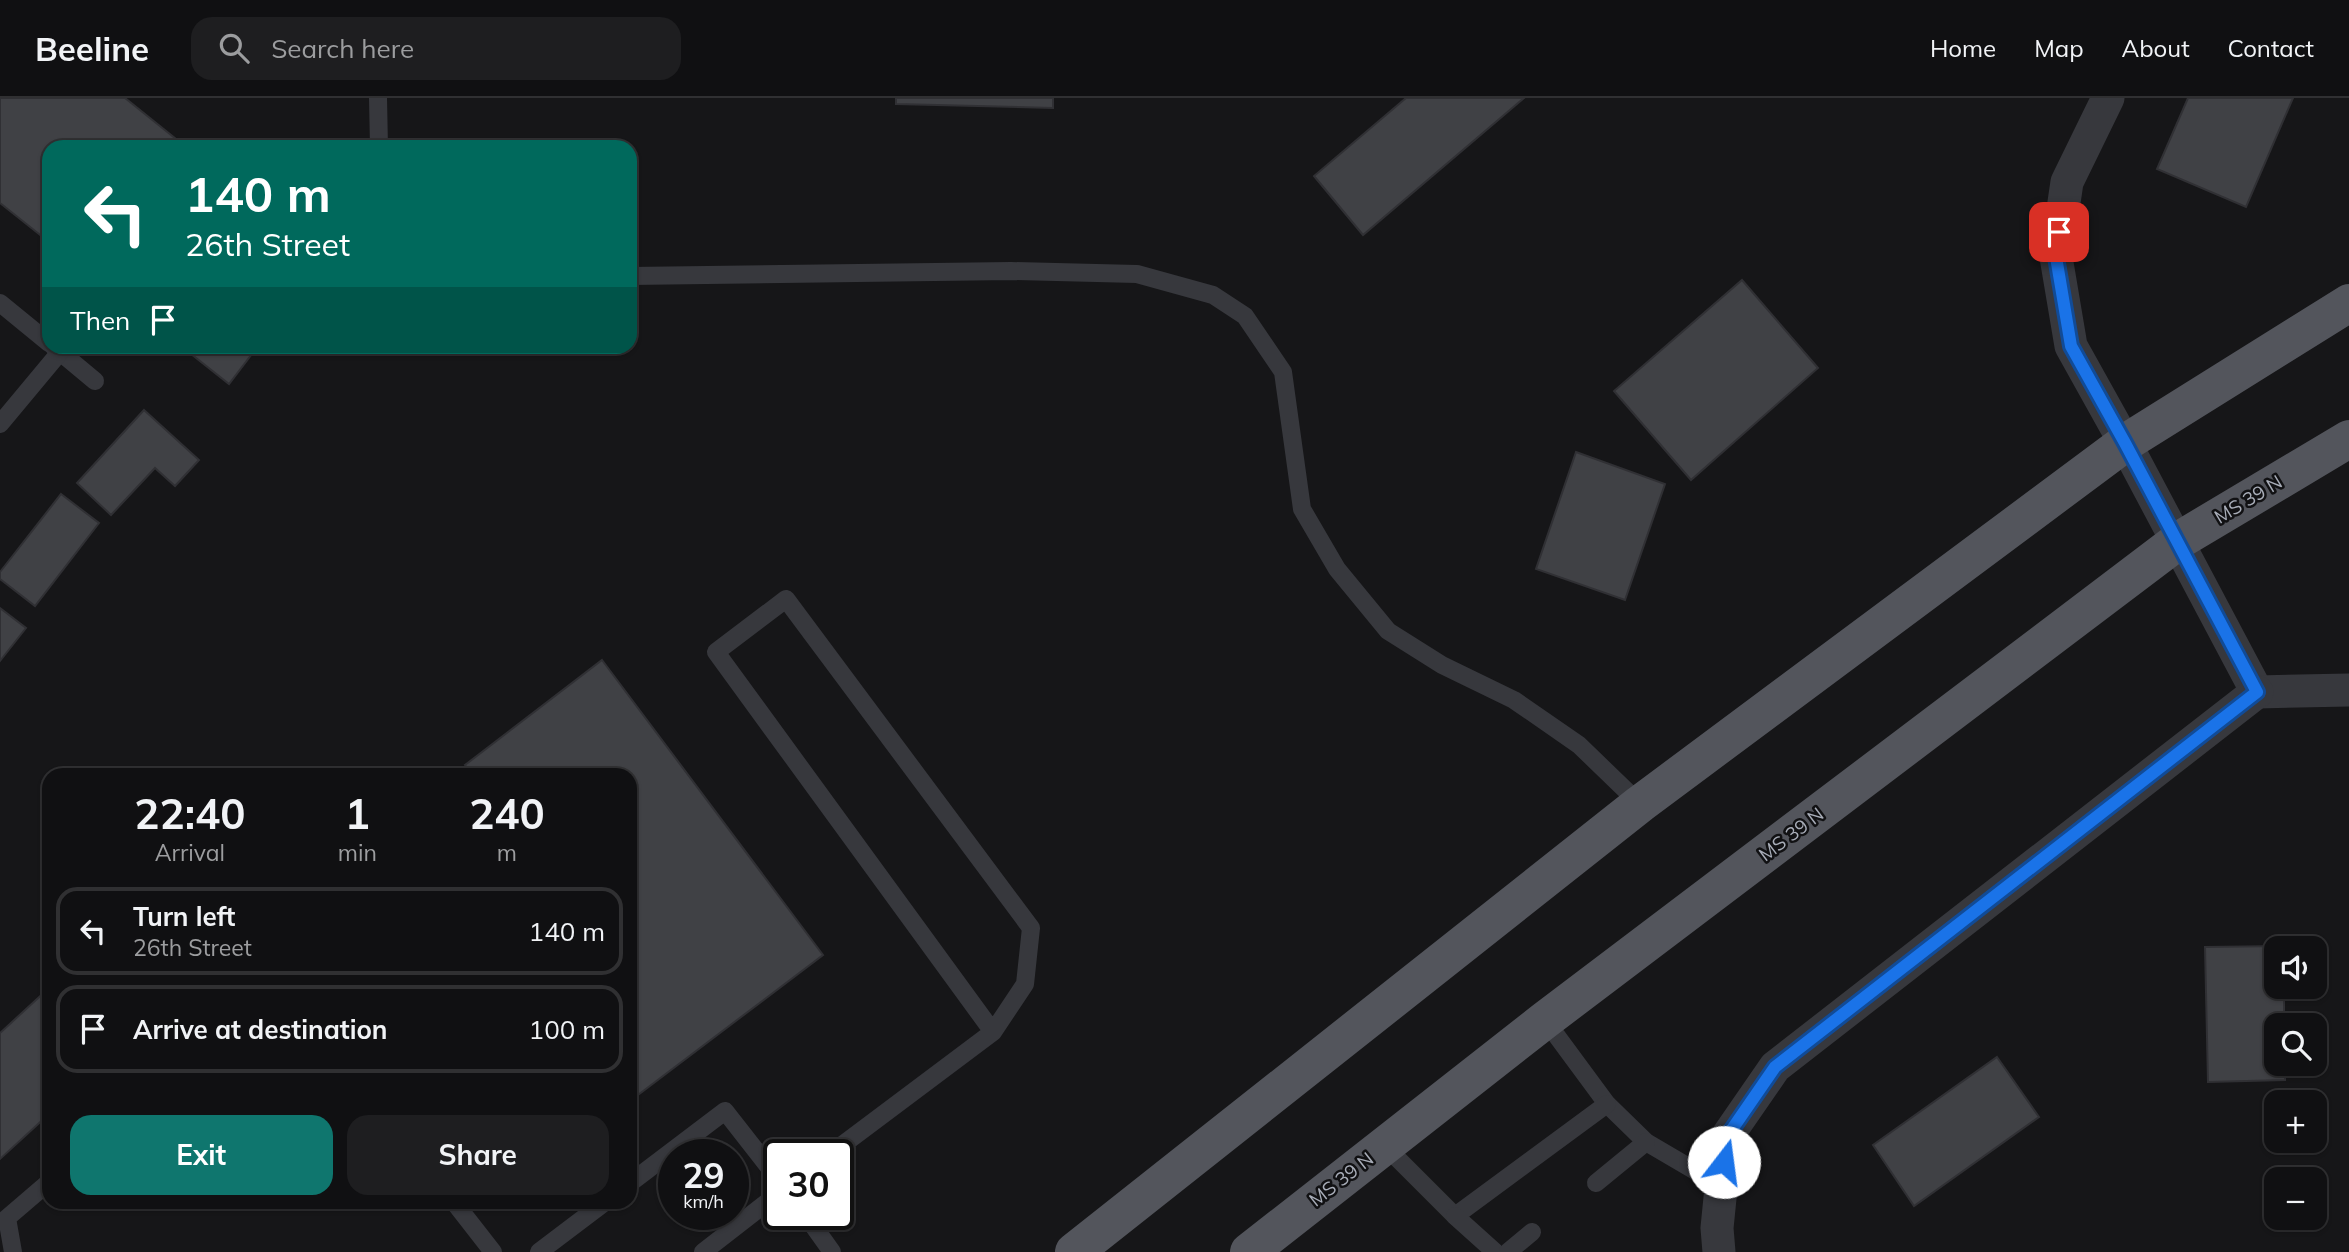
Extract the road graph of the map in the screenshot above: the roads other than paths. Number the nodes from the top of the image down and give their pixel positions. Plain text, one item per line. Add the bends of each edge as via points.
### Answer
1 (378, 98) edge
2 (2109, 98) edge
3 (379, 140) edge
4 (637, 276) edge
5 (0, 303) edge
6 (2349, 303) edge
7 (42, 337) edge
8 (49, 354) edge
9 (62, 354) edge
10 (95, 381) dead end
11 (0, 424) edge
12 (2349, 439) edge
13 (2125, 443) junction
14 (2178, 541) junction
15 (2349, 690) edge
16 (2257, 692) junction
17 (1640, 804) junction
18 (1545, 1020) junction
19 (993, 1032) junction
20 (1607, 1104) junction
21 (850, 1139) edge
22 (1646, 1142) junction
23 (1384, 1145) junction
24 (763, 1160) edge
25 (637, 1178) edge
26 (1596, 1183) dead end
27 (1721, 1186) junction
28 (42, 1188) edge
29 (763, 1206) edge
30 (459, 1209) edge
31 (596, 1209) edge
32 (1455, 1216) junction
33 (816, 1230) edge
34 (1532, 1232) dead end
35 (13, 1252) edge
36 (493, 1252) edge
37 (540, 1252) edge
38 (704, 1252) edge
39 (832, 1252) edge
40 (1074, 1252) edge
41 (1249, 1252) edge
42 (1495, 1252) edge
43 (1508, 1252) edge
44 (1718, 1252) edge

1 - 3 lane
2 - 13 street via 2067,182 2056,257 2071,346
4 - 17 lane via 1137,274 1213,295 1245,316 1283,372 1303,509 1337,569 1388,631 1442,665 1514,700 1578,745
5 - 7 lane
6 - 13 main road
8 - 11 lane
9 - 10 lane
12 - 14 main road, MS 39 N
13 - 14 street
13 - 17 main road
14 - 16 street
14 - 18 main road, MS 39 N
15 - 16 street
16 - 27 street via 1775,1067 1726,1138
17 - 40 main road
18 - 20 lane
18 - 23 main road, MS 39 N
19 - 19 lane via 1025,984 1031,928 786,599 716,652
19 - 21 lane
20 - 22 lane
20 - 32 lane
22 - 26 lane
22 - 27 lane
23 - 32 lane
23 - 41 main road, MS 39 N
24 - 25 lane via 725,1111
27 - 44 street
28 - 35 lane via 8,1218
29 - 38 lane
30 - 36 lane
31 - 37 lane
32 - 42 lane
33 - 39 lane
34 - 43 lane

